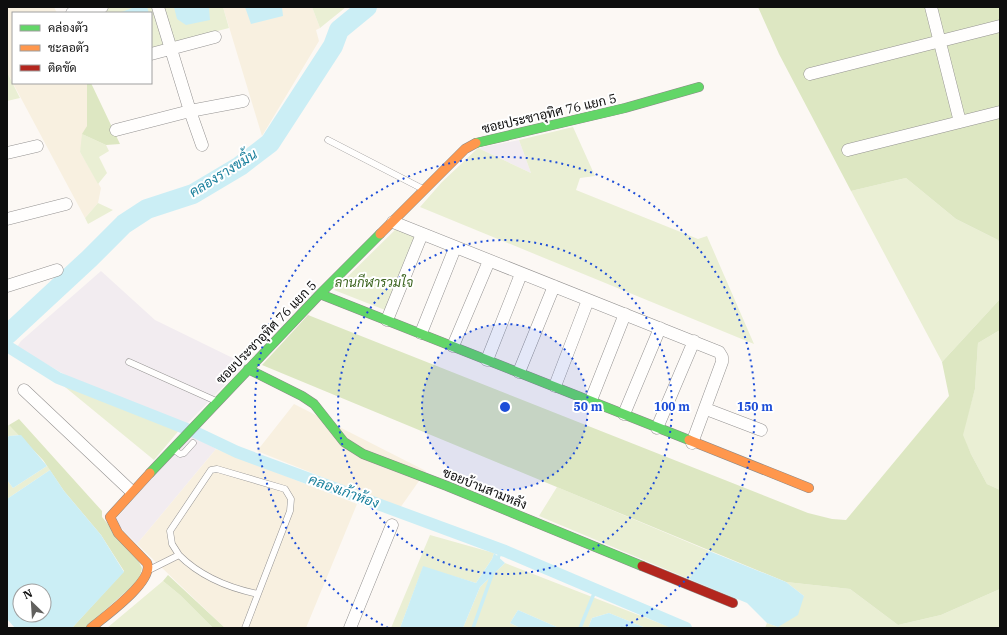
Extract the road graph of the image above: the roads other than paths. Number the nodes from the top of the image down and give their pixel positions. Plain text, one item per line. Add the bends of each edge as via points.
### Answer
1 (102, 7) edge
2 (158, 7) edge
3 (931, 7) edge
4 (77, 12) edge
5 (1000, 26) edge
6 (215, 36) dead end
7 (940, 41) junction
8 (172, 48) junction
9 (152, 54) edge
10 (810, 74) dead end
11 (699, 86) dead end
12 (243, 100) dead end
13 (190, 111) junction
14 (1000, 112) edge
15 (960, 122) junction
16 (116, 130) dead end
17 (328, 140) dead end
18 (202, 145) dead end
19 (36, 146) dead end
20 (848, 150) dead end
21 (7, 153) edge
22 (426, 190) junction
23 (66, 204) dead end
24 (7, 219) edge
25 (393, 222) junction
26 (422, 234) junction
27 (455, 248) junction
28 (489, 261) junction
29 (57, 270) dead end
30 (521, 274) junction
31 (7, 286) edge
32 (554, 286) junction
33 (320, 294) junction
34 (588, 300) junction
35 (625, 314) junction
36 (387, 320) junction
37 (660, 328) junction
38 (421, 334) junction
39 (694, 341) junction
40 (453, 346) junction
41 (487, 360) junction
42 (129, 362) dead end
43 (248, 369) junction
44 (519, 372) junction
45 (555, 386) junction
46 (24, 390) dead end
47 (591, 400) junction
48 (217, 402) junction
49 (706, 409) junction
50 (624, 414) junction
51 (657, 428) junction
52 (761, 430) dead end
53 (193, 443) dead end
54 (692, 443) junction
55 (172, 448) junction
56 (809, 488) dead end
57 (131, 491) junction
58 (392, 525) dead end
59 (179, 555) junction
60 (149, 570) junction
61 (258, 594) junction
62 (733, 603) dead end
63 (91, 628) edge
64 (245, 628) edge
65 (350, 628) edge

1 - 4 street
2 - 8 street
3 - 7 street
5 - 7 street
6 - 8 street
7 - 10 street
7 - 15 street
8 - 9 street
8 - 13 street
11 - 22 street, ซอยประชาอุทิศ 76 แยก 5 via 625,108 473,144
12 - 13 street
13 - 16 street
13 - 18 street
14 - 15 street
15 - 20 street
17 - 22 lane
19 - 21 street
22 - 25 street, ซอยประชาอุทิศ 76 แยก 5
23 - 24 street
25 - 26 street
25 - 33 street, ซอยประชาอุทิศ 76 แยก 5
26 - 27 street
26 - 36 street
27 - 28 street
27 - 38 street
28 - 30 street
28 - 40 street
29 - 31 street
30 - 32 street
30 - 41 street
32 - 34 street
32 - 44 street
33 - 36 street
33 - 43 street, ซอยประชาอุทิศ 76 แยก 5
34 - 35 street
34 - 45 street
35 - 37 street
35 - 47 street
36 - 38 street
37 - 39 street
37 - 50 street
38 - 40 street
39 - 49 street via 719,352 722,357
39 - 51 street
40 - 41 street
41 - 44 street
42 - 48 lane
43 - 48 street, ซอยประชาอุทิศ 76 แยก 5
43 - 62 street, ซอยบ้านสามหลัง via 314,404 344,442 362,454
44 - 45 street
45 - 47 street
46 - 57 street
47 - 50 street
48 - 55 street, ซอยประชาอุทิศ 76 แยก 5
49 - 52 street
49 - 54 street
50 - 51 street
51 - 54 street
53 - 55 lane via 180,454
54 - 56 street
55 - 57 street, ซอยประชาอุทิศ 76 แยก 5
57 - 60 street, ซอยประชาอุทิศ 76 แยก 5 via 110,517 116,530 146,560
58 - 65 street
59 - 60 lane
59 - 61 lane via 189,565 214,580 238,590
59 - 61 lane via 172,544 170,531 211,470 218,469 285,489 291,500 290,511
60 - 63 street via 140,585
61 - 64 lane

